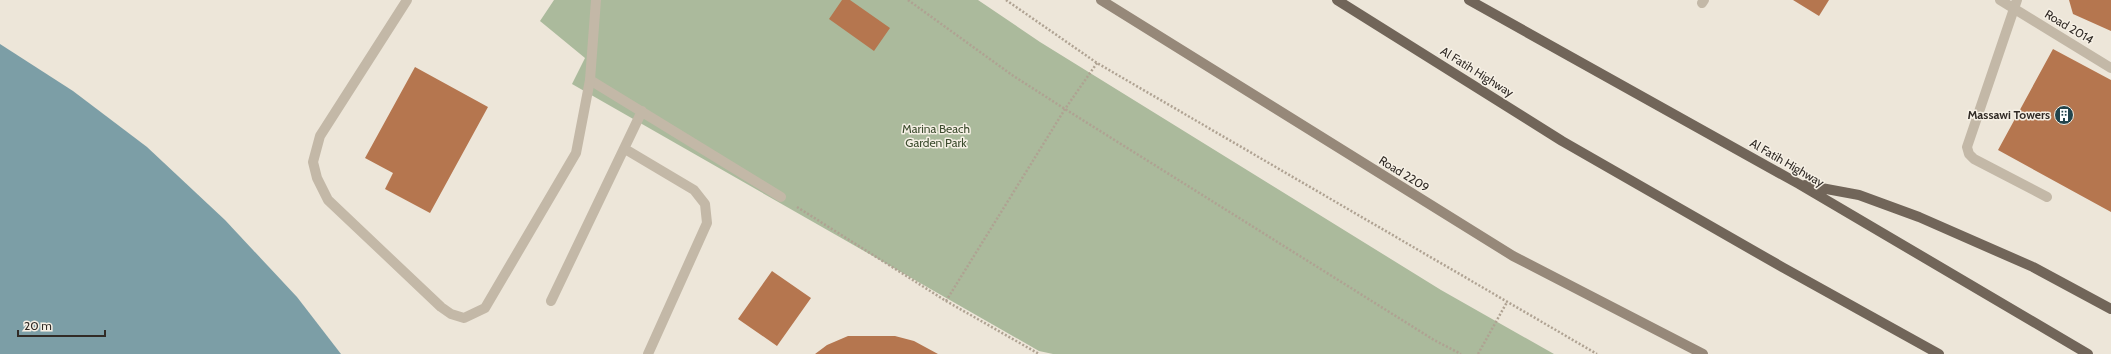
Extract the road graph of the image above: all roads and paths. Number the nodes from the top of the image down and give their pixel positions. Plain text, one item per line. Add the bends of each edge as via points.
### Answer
1 (407, 0) edge
2 (596, 0) edge
3 (908, 0) edge
4 (1006, 0) edge
5 (1101, 0) edge
6 (1337, 0) edge
7 (1470, 0) edge
8 (2000, 0) edge
9 (2015, 4) edge
10 (1097, 62) junction
11 (2111, 68) edge
12 (590, 80) junction
13 (1065, 109) junction
14 (642, 111) junction
15 (625, 148) junction
16 (1799, 184) junction
17 (781, 197) joint
18 (2047, 197) dead end
19 (551, 301) dead end
20 (946, 301) junction
21 (1507, 302) junction
22 (2111, 309) edge
23 (648, 354) edge
24 (1039, 354) edge
25 (1461, 354) edge
26 (1478, 354) edge
27 (1597, 354) edge
28 (1703, 354) edge
29 (1938, 354) edge
30 (2088, 354) edge

1 - 12 street via 320,136 313,162 317,178 328,200 451,314 464,318 486,308 576,153
2 - 12 street
3 - 13 path
4 - 10 path
5 - 28 street, Road 2209 via 1513,256
6 - 29 main road, Al Fatih Highway via 1562,141
7 - 16 main road, Al Fatih Highway
8 - 9 street, Road 2014
9 - 11 street, Road 2014
9 - 18 street via 1967,147 1974,159
10 - 13 path
10 - 21 path
12 - 14 street
13 - 20 path
13 - 25 path via 1434,340
14 - 15 street
14 - 17 street
15 - 19 street
15 - 23 street via 694,190 705,204 706,210 707,223
16 - 22 main road via 1859,195 1919,217 2033,267
16 - 30 main road, Al Fatih Highway
17 - 20 path
20 - 24 path
21 - 26 path
21 - 27 path

